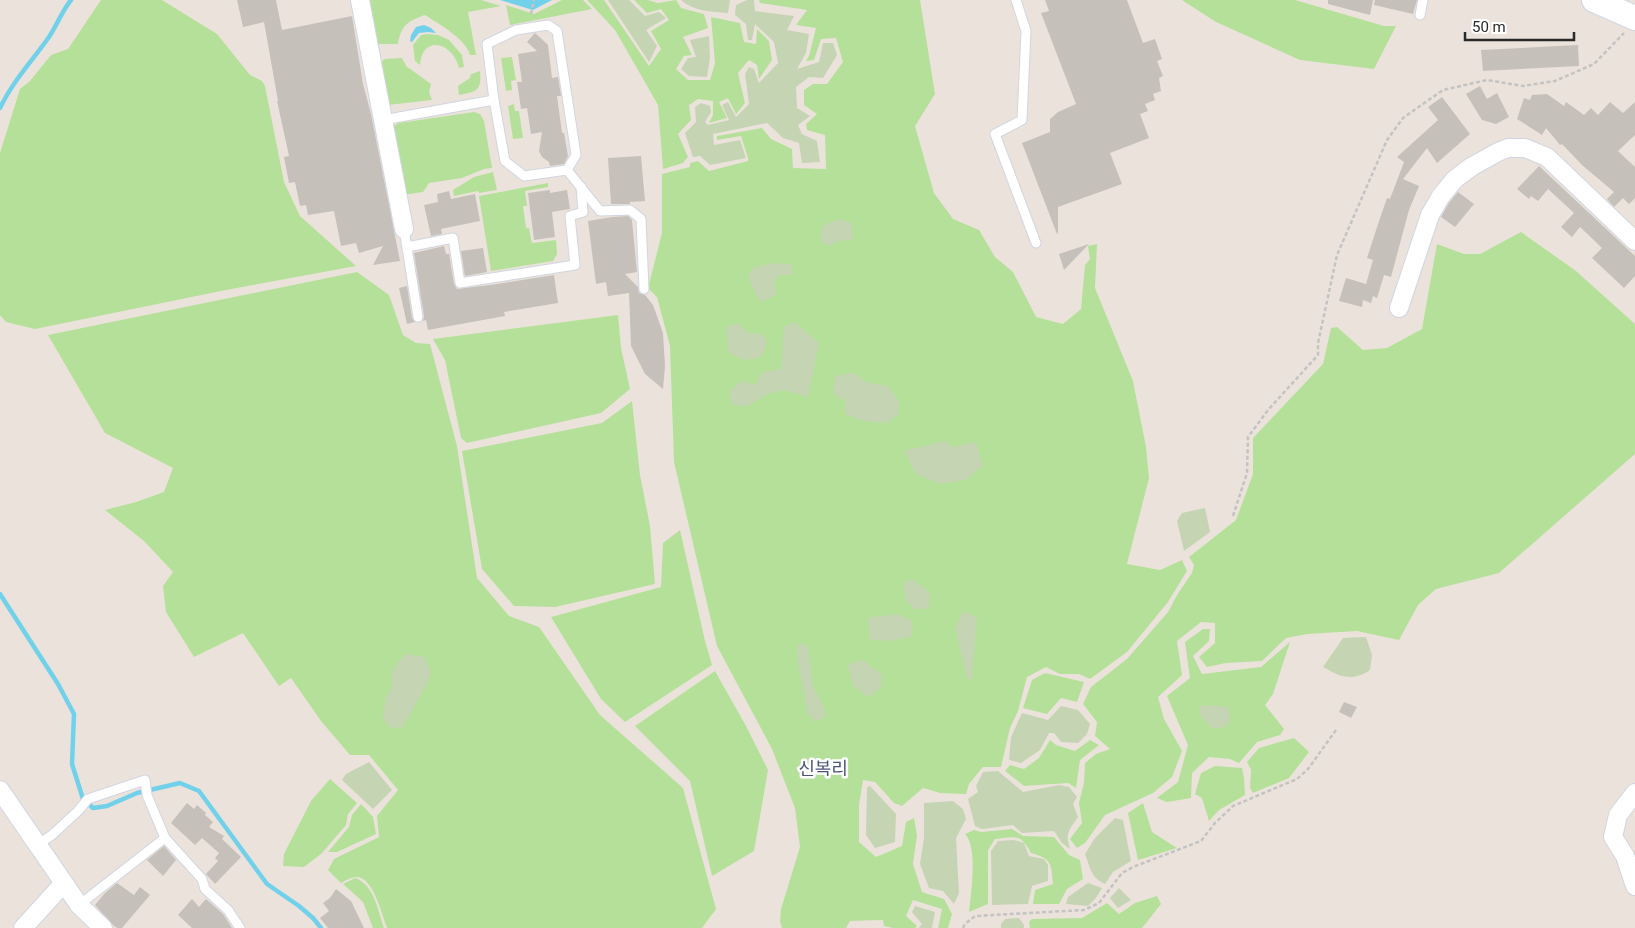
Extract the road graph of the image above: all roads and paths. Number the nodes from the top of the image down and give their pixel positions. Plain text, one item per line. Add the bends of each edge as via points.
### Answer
1 (360, 0) edge
2 (534, 0) edge
3 (1016, 0) edge
4 (1424, 0) edge
5 (1594, 0) edge
6 (531, 14) dead end
7 (1420, 15) dead end
8 (1632, 23) edge
9 (494, 100) junction
10 (384, 120) junction
11 (568, 170) junction
12 (581, 187) junction
13 (404, 228) joint
14 (1635, 240) edge
15 (1036, 243) dead end
16 (407, 247) junction
17 (644, 289) dead end
18 (1399, 308) dead end
19 (418, 316) dead end
20 (1233, 516) dead end
21 (1336, 730) dead end
22 (0, 790) edge
23 (1635, 793) edge
24 (164, 838) junction
25 (37, 845) junction
26 (63, 884) junction
27 (1635, 886) edge
28 (79, 905) junction
29 (23, 928) edge
30 (103, 928) edge
31 (240, 928) edge
32 (964, 928) edge

1 - 10 street
2 - 6 path
3 - 15 lane via 1026,31 1022,120 995,134
4 - 7 lane
5 - 8 street
8 - 20 path via 1594,64 1555,81 1523,86 1487,80 1443,90 1403,118 1387,140 1337,255 1318,355 1248,437 1247,473
9 - 10 lane
9 - 11 lane via 505,161 524,176
9 - 11 lane via 487,44 516,30 548,25 557,31 576,155
10 - 13 street
11 - 12 lane
12 - 16 lane via 583,212 570,216 575,265 460,283 453,238
12 - 17 lane via 600,211 630,210 641,219
13 - 16 lane
14 - 18 street via 1548,156 1525,148 1508,148 1471,167 1441,196 1430,215
16 - 19 lane
21 - 32 path via 1297,779 1233,806 1201,841 1122,873 1099,904 1084,910 975,916
22 - 25 street
23 - 27 street via 1618,815 1613,837 1625,856
24 - 25 lane via 146,795 145,780 88,799 52,835
24 - 28 lane
24 - 31 lane via 202,879 205,889 228,910
25 - 26 street
26 - 28 street
26 - 29 street
28 - 30 street

